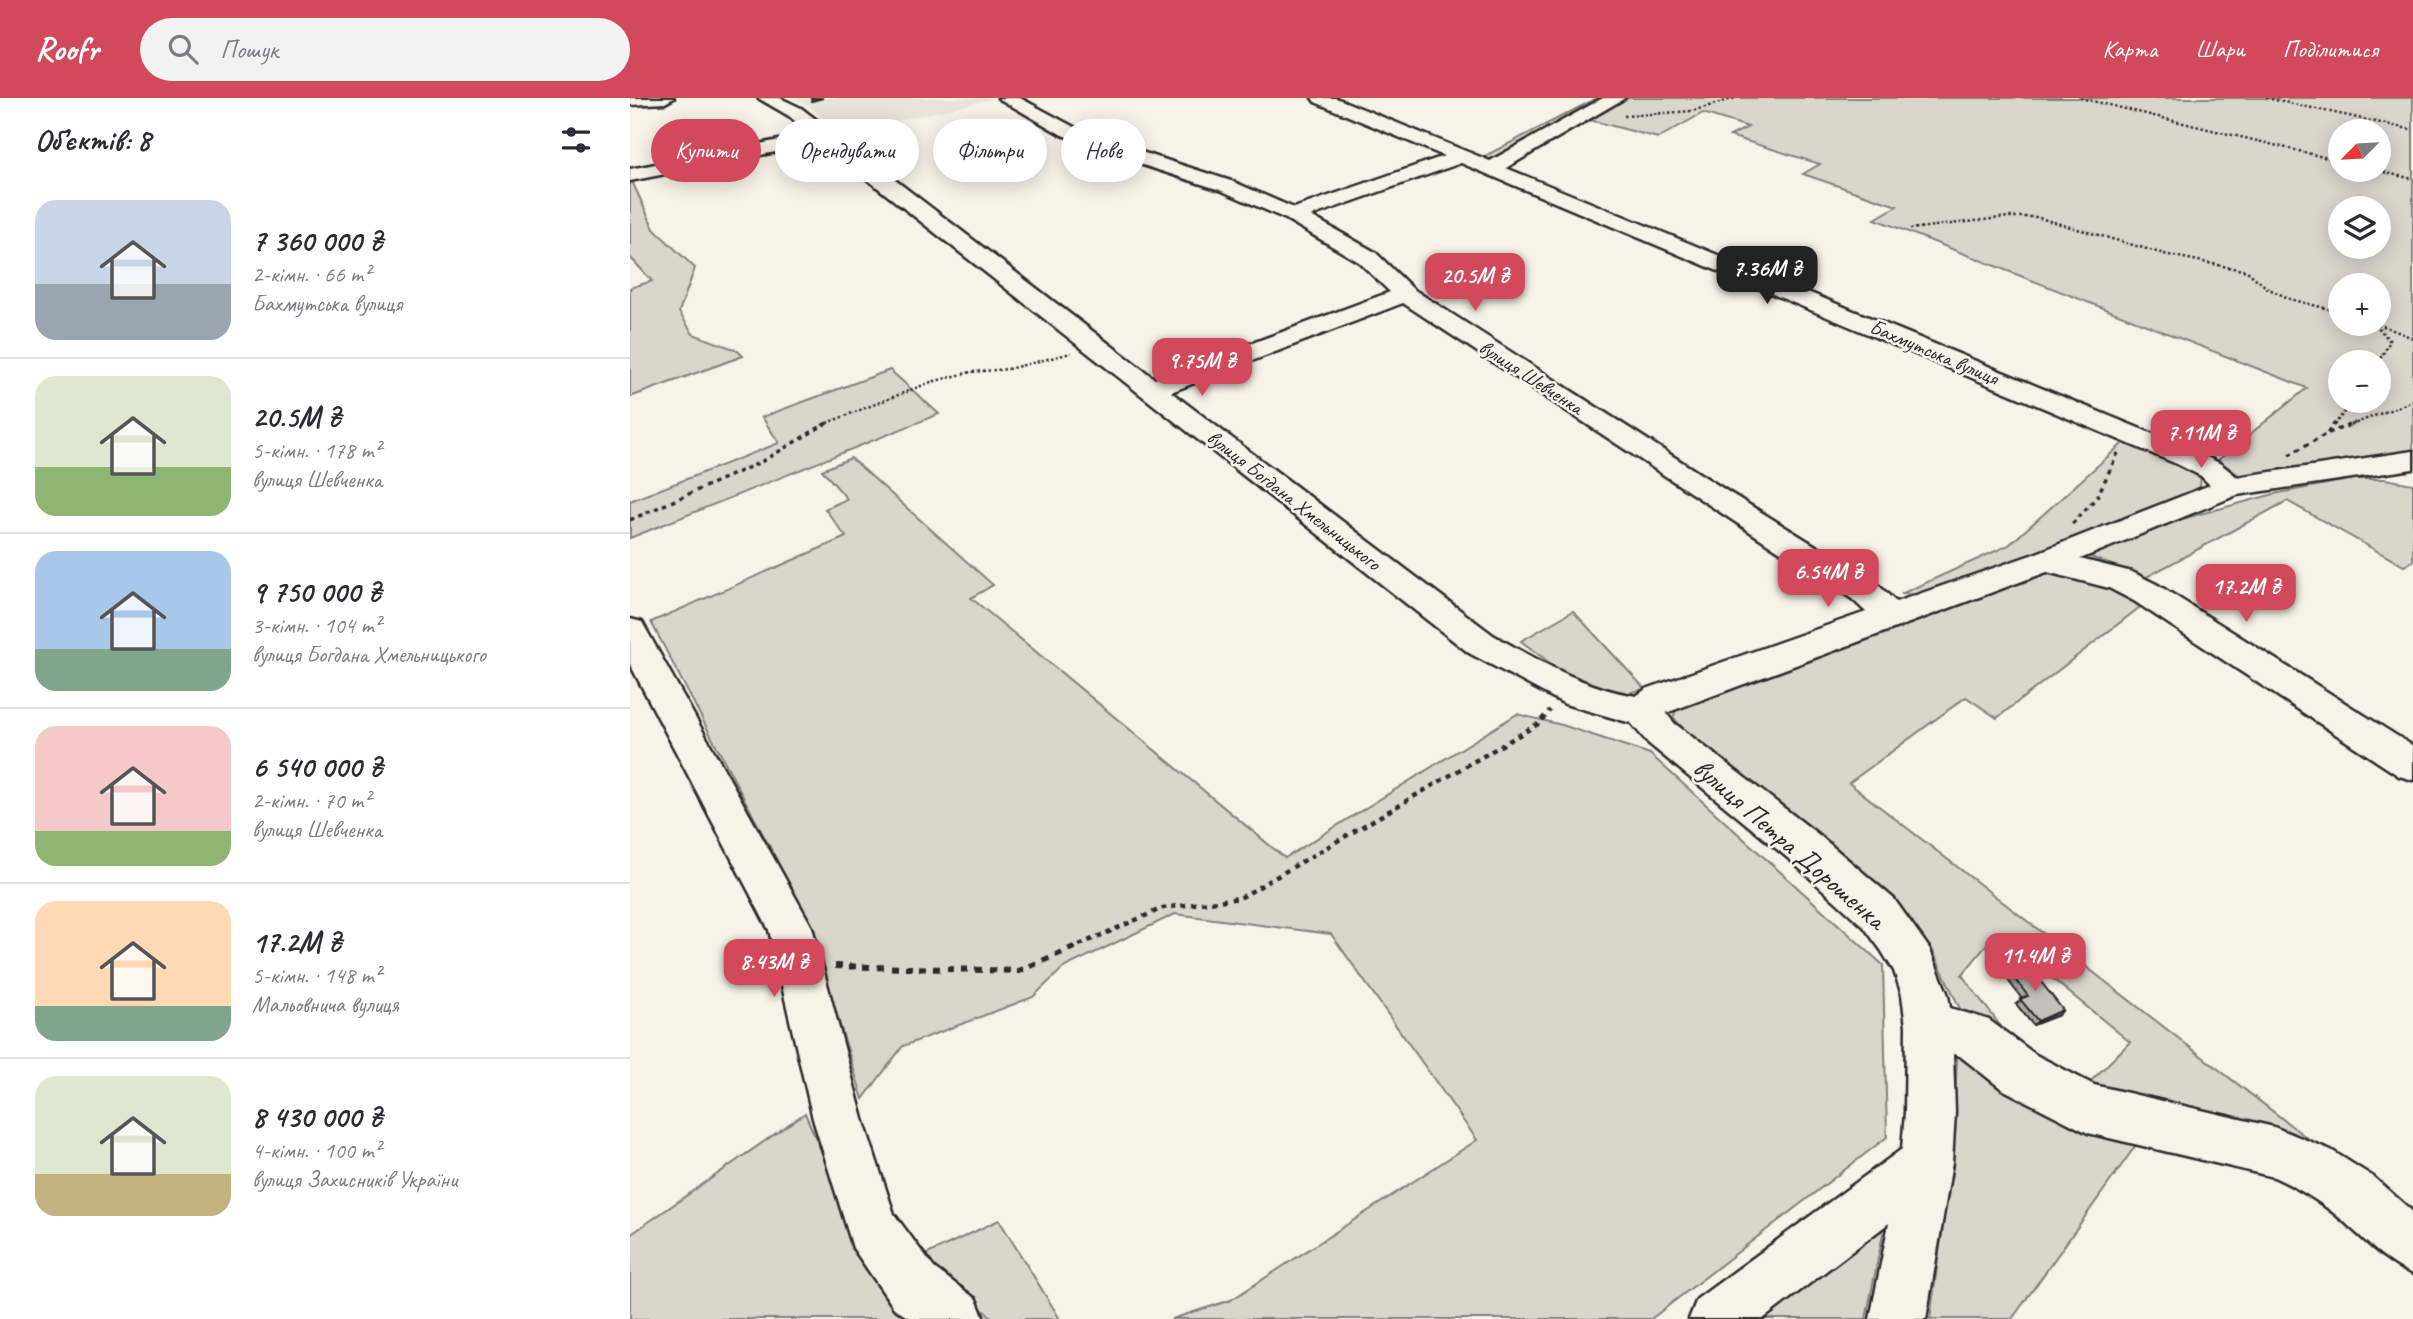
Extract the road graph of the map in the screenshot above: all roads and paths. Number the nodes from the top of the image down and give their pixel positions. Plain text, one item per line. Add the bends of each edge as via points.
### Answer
1 (767, 98) edge
2 (1007, 98) edge
3 (1321, 98) edge
4 (1616, 98) edge
5 (1736, 98) edge
6 (2080, 98) edge
7 (2266, 98) edge
8 (2291, 98) edge
9 (658, 99) edge
10 (630, 100) edge
11 (2302, 106) junction
12 (630, 108) edge
13 (805, 119) edge
14 (1580, 120) junction
15 (2413, 130) edge
16 (775, 146) edge
17 (1459, 158) junction
18 (2328, 159) edge
19 (1490, 169) junction
20 (2391, 174) edge
21 (630, 175) edge
22 (2413, 179) edge
23 (882, 182) edge
24 (1293, 215) junction
25 (1910, 229) dead end
26 (1405, 294) junction
27 (2328, 309) edge
28 (2391, 330) edge
29 (2413, 338) edge
30 (1097, 348) junction
31 (1152, 390) junction
32 (2413, 401) edge
33 (2343, 413) edge
34 (2128, 433) junction
35 (2326, 434) junction
36 (2279, 460) dead end
37 (2413, 460) edge
38 (2380, 463) junction
39 (2413, 478) edge
40 (2231, 486) junction
41 (630, 520) edge
42 (2053, 557) junction
43 (1890, 616) junction
44 (630, 631) edge
45 (1567, 691) junction
46 (1642, 712) junction
47 (2413, 765) edge
48 (799, 965) junction
49 (1929, 1027) junction
50 (1926, 1164) junction
51 (2413, 1247) edge
52 (956, 1319) edge
53 (1717, 1319) edge
54 (1898, 1319) edge

1 - 13 street, вулиця Богдана Хмельницького
2 - 24 street, вулиця Шевченка via 1068,131 1227,186
3 - 17 street, Бахмутська вулиця
4 - 14 street
5 - 14 path via 1692,111
6 - 18 path
7 - 11 path
8 - 11 path
9 - 10 street
9 - 12 street
11 - 15 path
14 - 19 street
16 - 21 street
17 - 19 street, Бахмутська вулиця
17 - 24 street
19 - 34 street, Бахмутська вулиця
20 - 22 path
23 - 30 street, вулиця Богдана Хмельницького
24 - 26 street, вулиця Шевченка via 1367,257
25 - 27 path via 2036,218 2164,254 2247,271 2290,299
26 - 31 street
26 - 43 street, вулиця Шевченка via 1864,592
28 - 29 path
30 - 31 street, вулиця Богдана Хмельницького
30 - 41 path via 931,382 819,426 761,462
31 - 45 street, вулиця Богдана Хмельницького via 1481,644
32 - 35 path
33 - 35 path
34 - 40 street, Бахмутська вулиця via 2199,464
34 - 42 path via 2097,497 2068,528
35 - 36 path
37 - 38 street
38 - 39 street
38 - 40 street
40 - 42 street
42 - 43 street
42 - 47 street via 2146,593
43 - 46 street via 1659,699
44 - 48 street via 790,927
45 - 46 street, вулиця Богдана Хмельницького via 1616,709
45 - 48 path via 1538,724 1240,898 1163,908 1019,971
46 - 49 street, вулиця Петра Дорошенка via 1661,733 1804,847 1878,913 1913,963 1925,995
48 - 52 street via 838,1119 873,1229 914,1288
49 - 50 street, вулиця Петра Дорошенка
49 - 51 street via 1972,1036 2019,1072 2088,1108 2274,1152 2313,1168 2353,1195
50 - 53 street
50 - 54 street, вулиця Петра Дорошенка

